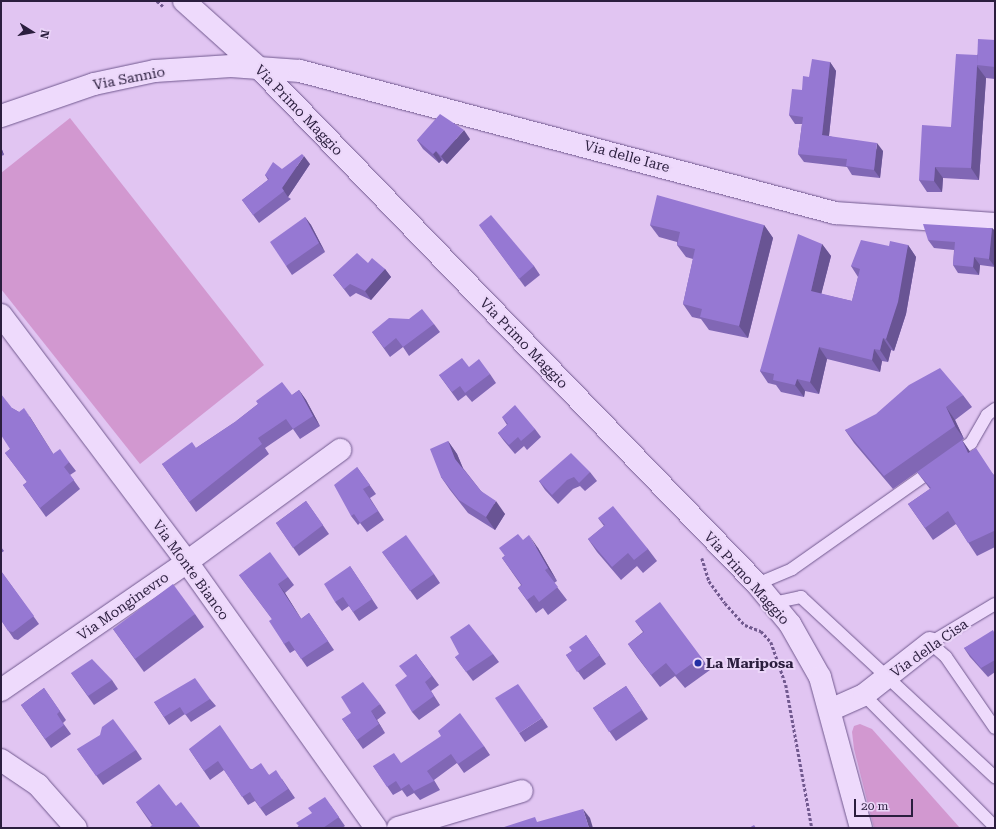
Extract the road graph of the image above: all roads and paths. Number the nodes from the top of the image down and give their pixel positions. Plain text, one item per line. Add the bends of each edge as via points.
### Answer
1 (157, 1) edge
2 (177, 6) edge
3 (262, 71) junction
4 (1, 116) edge
5 (995, 224) edge
6 (1, 315) edge
7 (995, 409) edge
8 (340, 450) dead end
9 (699, 550) dead end
10 (187, 562) junction
11 (757, 584) junction
12 (773, 603) junction
13 (995, 604) edge
14 (930, 644) junction
15 (890, 675) junction
16 (1, 690) edge
17 (864, 695) junction
18 (830, 710) junction
19 (995, 728) edge
20 (1, 760) edge
21 (995, 777) edge
22 (522, 791) dead end
23 (995, 826) edge
24 (76, 828) edge
25 (376, 828) edge
26 (398, 828) edge
27 (812, 828) edge
28 (861, 828) edge

1 - 2 path
2 - 3 street, Via Primo Maggio
3 - 4 street, Via Sannio via 231,66 155,71 94,84
3 - 5 street, Via delle Iare via 300,71 835,213
3 - 11 street, Via Primo Maggio
6 - 10 street, Via Monte Bianco
7 - 11 lane via 987,415 971,443 792,569
8 - 10 street, Via Monginevro
9 - 27 path via 709,581 725,602 744,625 761,631 771,642 786,685
10 - 16 street, Via Monginevro
10 - 25 street, Via Monte Bianco
11 - 12 street, Via Primo Maggio
12 - 15 lane via 801,597
12 - 18 street, Via Primo Maggio via 806,649
13 - 14 lane, Via della Cisa
14 - 15 street, Via della Cisa
14 - 19 lane via 946,658
15 - 17 street, Via della Cisa
15 - 21 lane
17 - 18 street
17 - 23 lane
18 - 28 street, Via Primo Maggio
20 - 24 street via 38,785
22 - 26 street

